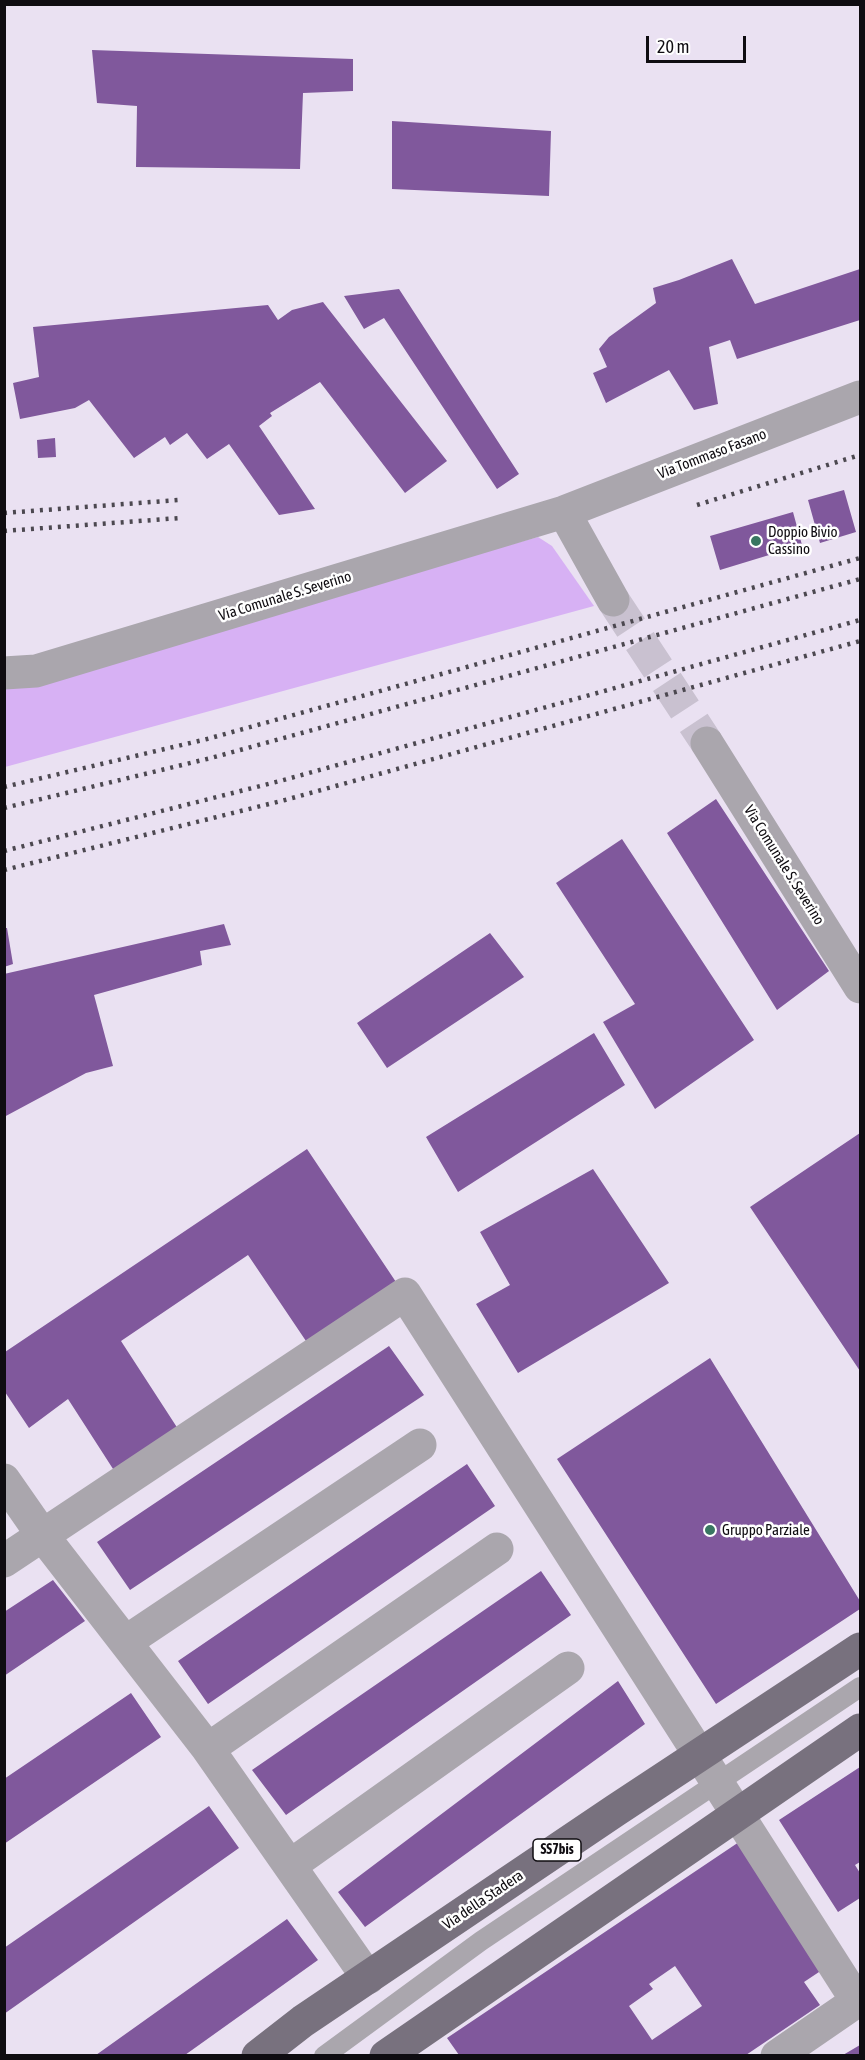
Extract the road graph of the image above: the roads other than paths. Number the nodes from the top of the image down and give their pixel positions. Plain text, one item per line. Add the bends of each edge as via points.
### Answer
1 (861, 397) edge
2 (564, 512) junction
3 (613, 600) tunnel mouth
4 (4, 673) edge
5 (707, 743) tunnel mouth
6 (861, 987) edge
7 (420, 1445) dead end
8 (4, 1480) edge
9 (43, 1536) junction
10 (497, 1549) dead end
11 (4, 1561) edge
12 (127, 1641) junction
13 (861, 1649) edge
14 (568, 1668) dead end
15 (861, 1687) edge
16 (861, 1730) edge
17 (208, 1749) junction
18 (700, 1754) junction
19 (719, 1783) junction
20 (737, 1813) junction
21 (291, 1865) junction
22 (368, 1978) junction
23 (859, 2000) edge
24 (258, 2055) edge
25 (324, 2055) edge
26 (387, 2055) edge
27 (777, 2055) edge

1 - 2 street, Via Tommaso Fasano
2 - 3 street
2 - 4 street, Via Comunale S. Severino via 36,671
5 - 6 street, Via Comunale S. Severino
7 - 12 street
8 - 9 street
9 - 11 street
9 - 12 street
9 - 18 street via 405,1294
10 - 17 street
12 - 17 street
13 - 18 main road, Via della Stadera / SS7bis
14 - 21 street
15 - 19 lane
16 - 20 main road
17 - 21 street
18 - 19 street
18 - 22 main road, Via della Stadera / SS7bis
19 - 20 street
19 - 25 lane via 481,1941
20 - 23 street
20 - 26 main road
21 - 22 street
22 - 24 main road, Via della Stadera / SS7bis
23 - 27 street

